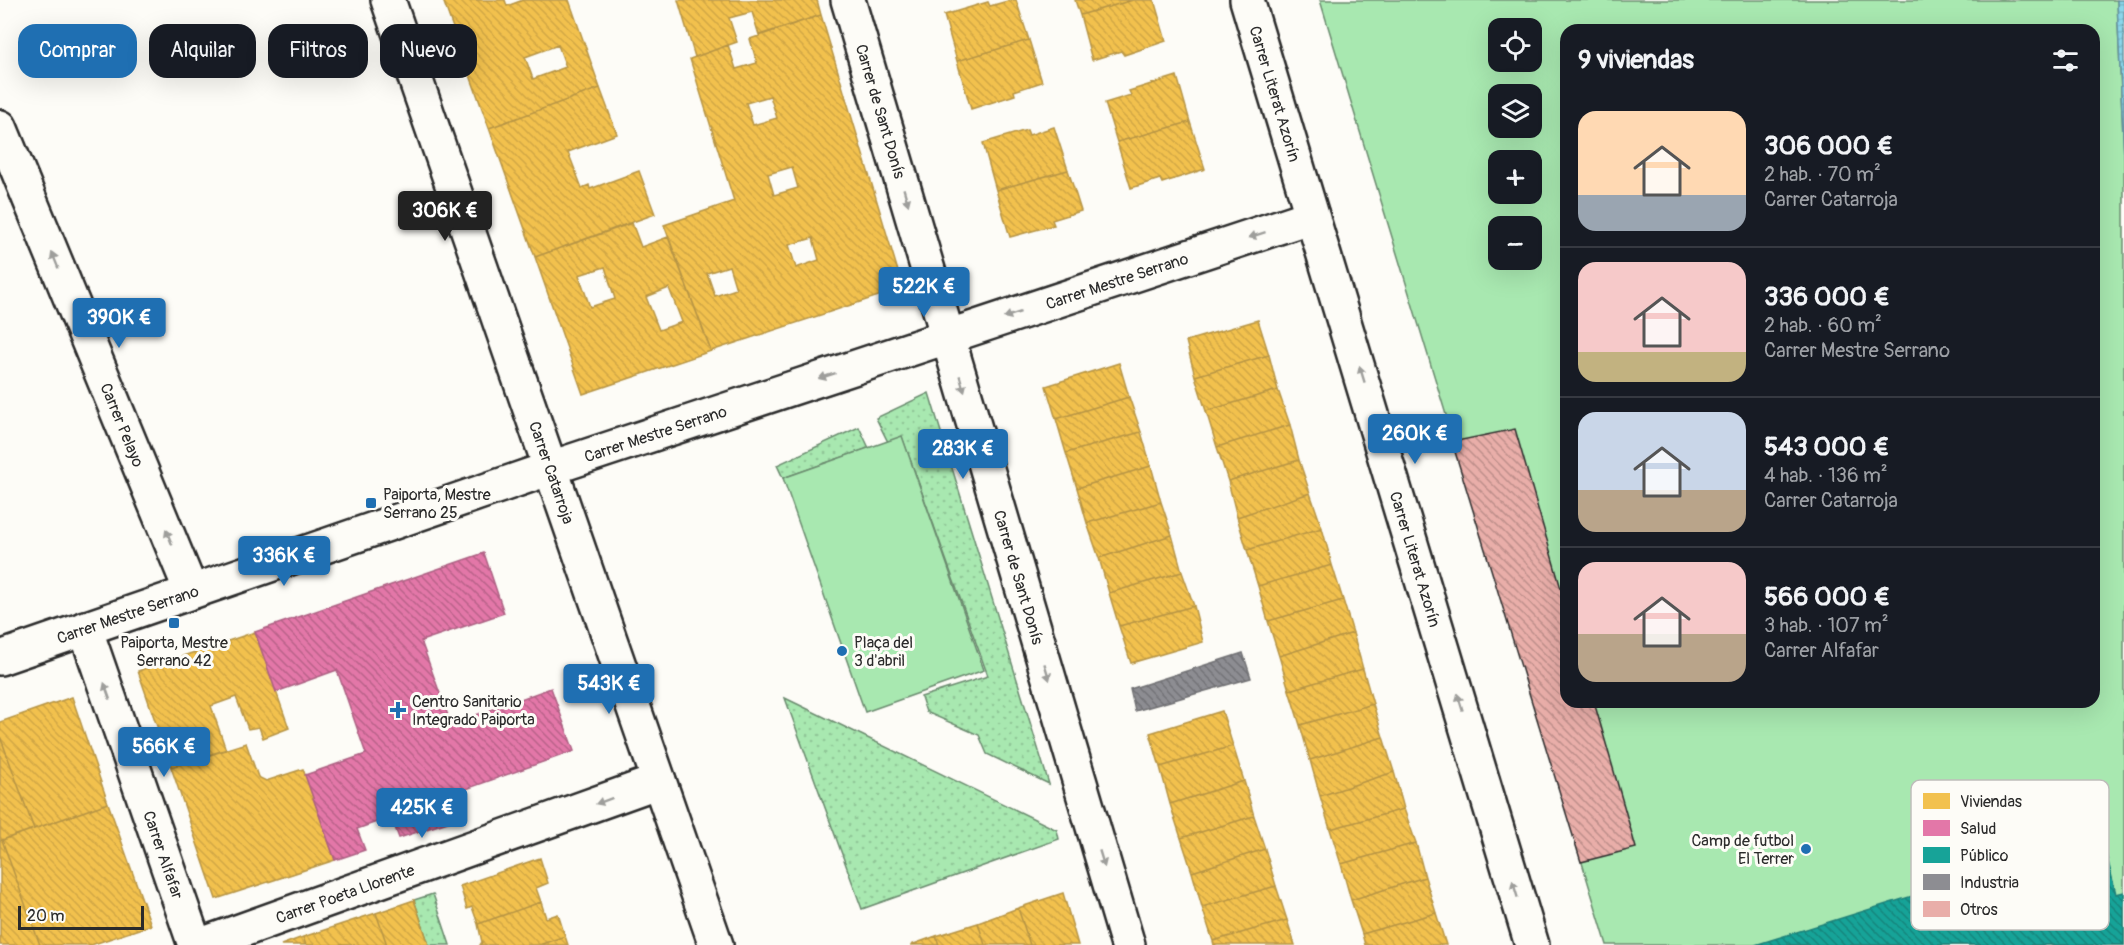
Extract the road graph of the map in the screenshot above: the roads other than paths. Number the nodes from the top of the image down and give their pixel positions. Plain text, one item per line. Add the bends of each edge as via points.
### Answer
1 (388, 0) edge
2 (848, 0) edge
3 (1247, 0) edge
4 (0, 127) edge
5 (1312, 216) junction
6 (948, 336) junction
7 (551, 468) junction
8 (191, 591) junction
9 (85, 628) junction
10 (0, 658) edge
11 (659, 781) junction
12 (195, 945) edge
13 (201, 945) edge
14 (716, 945) edge
15 (1128, 945) edge
16 (1532, 945) edge

1 - 7 street, Carrer Catarroja
2 -> 6 street, Carrer de Sant Donís
3 - 5 street, Carrer Literat Azorín
8 -> 4 street, Carrer Pelayo
5 -> 6 street, Carrer Mestre Serrano
16 -> 5 street, Carrer Literat Azorín
6 -> 7 street, Carrer Mestre Serrano
6 -> 15 street, Carrer de Sant Donís
7 - 8 street, Carrer Mestre Serrano
7 - 11 street, Carrer Catarroja
8 - 9 street, Carrer Mestre Serrano
9 - 10 street, Carrer Mestre Serrano
12 -> 9 street, Carrer Alfafar
11 -> 13 street, Carrer Poeta Llorente
11 - 14 street, Carrer Catarroja

